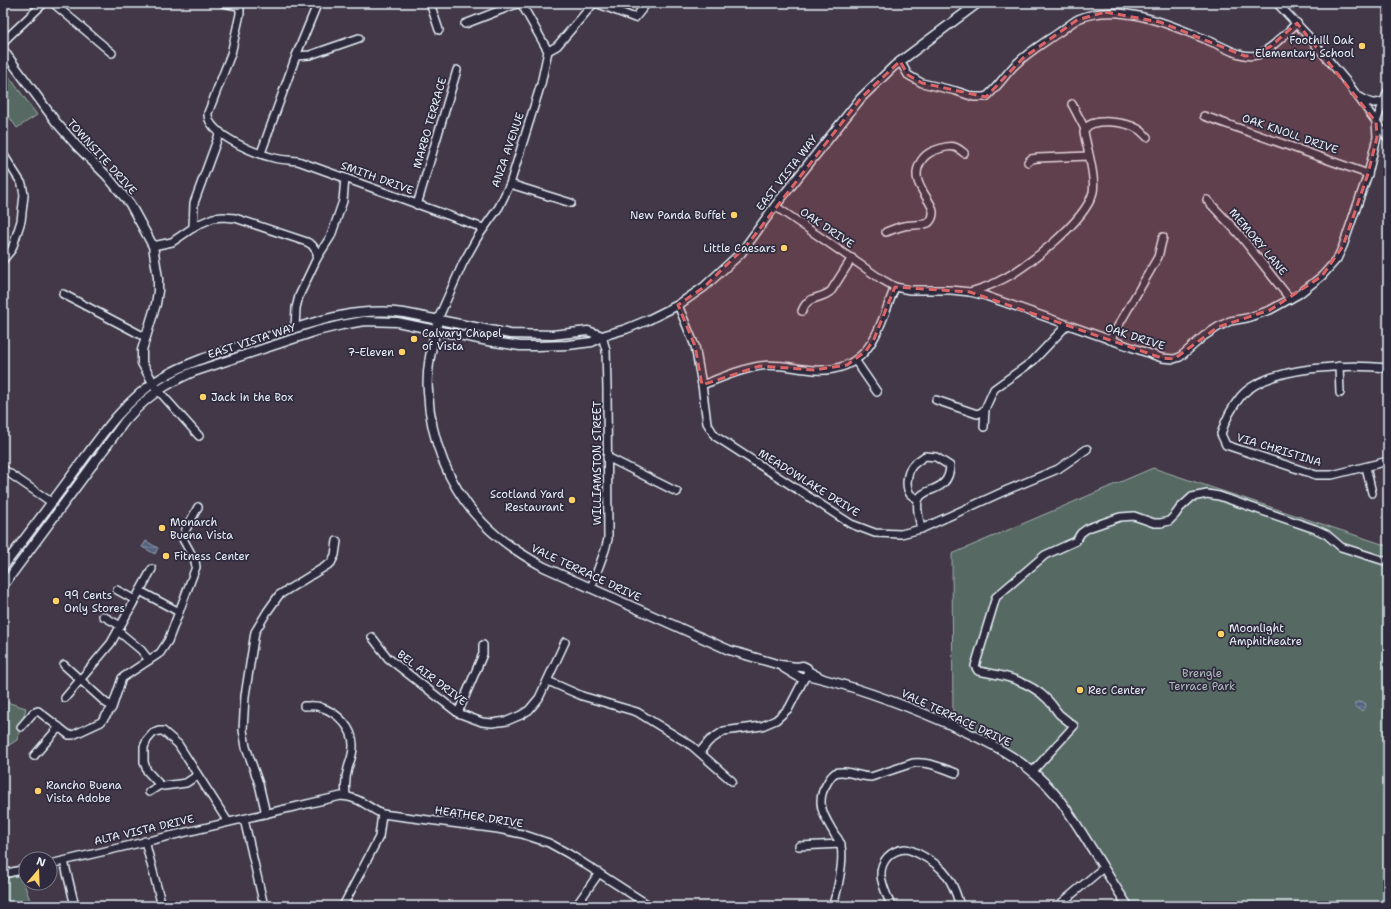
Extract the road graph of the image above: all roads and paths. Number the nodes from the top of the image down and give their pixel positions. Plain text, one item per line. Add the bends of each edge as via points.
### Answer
1 (44, 3) edge
2 (54, 3) edge
3 (223, 3) edge
4 (319, 3) edge
5 (430, 3) edge
6 (520, 3) edge
7 (595, 3) edge
8 (647, 3) edge
9 (978, 3) edge
10 (1277, 3) edge
11 (1297, 23) junction
12 (465, 24) dead end
13 (439, 30) dead end
14 (359, 38) dead end
15 (3, 44) edge
16 (3, 50) edge
17 (548, 51) junction
18 (112, 53) dead end
19 (296, 56) junction
20 (900, 61) junction
21 (457, 70) dead end
22 (1388, 91) edge
23 (1353, 92) junction
24 (1384, 101) junction
25 (1072, 104) dead end
26 (1204, 116) dead end
27 (1376, 122) junction
28 (1085, 129) junction
29 (220, 132) junction
30 (1148, 138) dead end
31 (1388, 138) edge
32 (261, 153) junction
33 (3, 154) edge
34 (964, 154) dead end
35 (1089, 156) junction
36 (1028, 162) dead end
37 (1368, 174) junction
38 (345, 178) junction
39 (510, 184) junction
40 (1207, 200) dead end
41 (571, 203) dead end
42 (417, 204) junction
43 (774, 206) junction
44 (193, 228) junction
45 (483, 228) junction
46 (886, 232) dead end
47 (1164, 237) dead end
48 (153, 246) junction
49 (317, 258) junction
50 (852, 258) junction
51 (3, 260) edge
52 (895, 287) junction
53 (970, 292) junction
54 (63, 294) dead end
55 (1290, 299) junction
56 (678, 305) junction
57 (802, 312) dead end
58 (438, 319) junction
59 (320, 320) junction
60 (1067, 325) junction
61 (295, 328) junction
62 (436, 330) junction
63 (602, 336) junction
64 (145, 337) junction
65 (1110, 340) junction
66 (277, 345) junction
67 (855, 360) junction
68 (1339, 366) junction
69 (1388, 368) edge
70 (702, 385) junction
71 (156, 387) junction
72 (877, 392) dead end
73 (1340, 392) dead end
74 (936, 400) dead end
75 (985, 409) junction
76 (984, 427) dead end
77 (199, 436) dead end
78 (1087, 449) dead end
79 (607, 457) junction
80 (1388, 461) edge
81 (1366, 467) junction
82 (3, 469) edge
83 (75, 471) junction
84 (677, 492) dead end
85 (1372, 493) dead end
86 (918, 500) junction
87 (51, 502) junction
88 (198, 506) dead end
89 (60, 509) junction
90 (921, 529) junction
91 (338, 540) dead end
92 (1388, 562) edge
93 (3, 567) edge
94 (152, 569) dead end
95 (3, 586) edge
96 (591, 588) junction
97 (117, 590) dead end
98 (140, 591) junction
99 (135, 600) junction
100 (178, 612) junction
101 (102, 616) dead end
102 (119, 628) junction
103 (372, 637) dead end
104 (565, 642) dead end
105 (483, 645) dead end
106 (148, 660) junction
107 (64, 665) dead end
108 (802, 674) junction
109 (80, 680) junction
110 (548, 681) junction
111 (65, 698) dead end
112 (112, 706) junction
113 (304, 706) dead end
114 (458, 713) junction
115 (21, 727) dead end
116 (59, 727) junction
117 (700, 752) junction
118 (34, 756) dead end
119 (1033, 771) junction
120 (956, 773) dead end
121 (196, 774) junction
122 (732, 781) dead end
123 (160, 785) junction
124 (149, 792) dead end
125 (346, 796) junction
126 (266, 814) junction
127 (382, 814) junction
128 (244, 819) junction
129 (228, 822) junction
130 (145, 841) junction
131 (841, 844) junction
132 (799, 846) dead end
133 (64, 861) junction
134 (58, 862) edge
135 (1103, 868) junction
136 (18, 871) edge
137 (599, 873) junction
138 (3, 874) edge
139 (75, 906) edge
140 (162, 906) edge
141 (264, 906) edge
142 (343, 906) edge
143 (576, 906) edge
144 (650, 906) edge
145 (832, 906) edge
146 (891, 906) edge
147 (960, 906) edge
148 (1058, 906) edge
149 (1128, 906) edge

1 - 15 street
2 - 18 street
3 - 29 street, SMITH DRIVE via 238,6 240,9 231,54 208,113 211,123
4 - 19 street
5 - 13 street
6 - 12 street
6 - 17 street
7 - 8 street via 635,18
7 - 17 street via 561,41
9 - 20 main road, EAST VISTA WAY
10 - 11 street
11 - 20 street via 1271,46 1256,55 1245,56 1160,22 1105,12 1077,20 1012,68 986,97 974,97 922,83 908,75
11 - 23 street
14 - 19 street via 310,55
16 - 48 main road, TOWNSITE DRIVE via 56,122 130,204
17 - 39 street, ANZA AVENUE via 541,84
19 - 32 street
20 - 43 main road, EAST VISTA WAY via 861,98
21 - 42 street, MARBO TERRACE
22 - 24 street, OAK DRIVE
23 - 24 street via 1368,103 1377,104
23 - 27 street
24 - 27 street, OAK DRIVE
25 - 28 street
26 - 37 street, OAK KNOLL DRIVE
27 - 31 street
27 - 37 street, OAK DRIVE via 1377,137
28 - 30 street via 1091,124 1122,123 1139,129
28 - 35 street
29 - 32 street, SMITH DRIVE via 236,144
29 - 44 street via 194,202
32 - 38 street, SMITH DRIVE via 273,158 298,161
33 - 51 street via 22,184 24,195 21,221 12,249
34 - 46 street via 958,147 951,146 922,157 916,174 930,204 932,220
35 - 36 street via 1038,158
35 - 53 street via 1093,192 1089,204 1071,225 1045,251 1017,271 1000,281
37 - 55 street, OAK DRIVE via 1337,259 1322,276
38 - 42 street, SMITH DRIVE
38 - 49 street via 343,201 331,236
39 - 41 street
39 - 45 street, ANZA AVENUE via 499,207
40 - 55 street, MEMORY LANE via 1239,234
42 - 45 street, SMITH DRIVE
43 - 50 street, OAK DRIVE
43 - 56 main road, EAST VISTA WAY via 740,253 704,287
44 - 48 street via 172,242
44 - 49 street via 217,217 235,218 307,242 317,252
45 - 58 street, ANZA AVENUE via 463,263
47 - 65 street via 1158,257
48 - 64 main road, TOWNSITE DRIVE via 158,291
49 - 61 street via 299,296
50 - 52 street, OAK DRIVE
50 - 57 street via 831,291 805,303
52 - 53 street, OAK DRIVE
52 - 67 street via 874,339 866,351
53 - 60 street, OAK DRIVE
54 - 64 street
55 - 65 street, OAK DRIVE via 1270,310 1218,327 1174,359 1162,358
56 - 63 main road, EAST VISTA WAY via 642,323
56 - 70 street, MEADOWLAKE DRIVE via 695,346
58 - 59 main road, EAST VISTA WAY via 385,311 356,312
58 - 62 main road, VALE TERRACE DRIVE
58 - 63 main road via 510,334 552,335 588,331
59 - 61 main road, EAST VISTA WAY
59 - 66 main road via 308,328 277,339
60 - 65 street, OAK DRIVE
60 - 75 street via 1033,361 994,389
61 - 71 main road, EAST VISTA WAY via 180,368
62 - 63 main road, EAST VISTA WAY via 520,346 568,345 592,342
62 - 66 main road, EAST VISTA WAY via 397,322 364,321 317,331
62 - 96 main road, VALE TERRACE DRIVE via 427,389 430,414 436,442 457,488 483,523 507,545 544,567
63 - 79 street, WILLIAMSTON STREET via 606,350
64 - 71 main road, TOWNSITE DRIVE via 142,363
66 - 71 main road, EAST VISTA WAY via 193,372
67 - 70 street via 833,369 760,366
67 - 72 street
68 - 69 street, VIA CHRISTINA
68 - 73 street
68 - 81 street, VIA CHRISTINA via 1286,374 1270,378 1255,386 1242,396 1225,421 1221,434 1226,445 1316,475 1332,475
70 - 90 street, MEADOWLAKE DRIVE via 707,423 715,436 762,467 851,524 875,534 901,534
71 - 77 street, TOWNSITE DRIVE
71 - 83 main road, EAST VISTA WAY via 136,396 125,406
71 - 89 main road, EAST VISTA WAY via 118,428
74 - 75 street via 977,414
75 - 76 street
78 - 90 street, MEADOWLAKE DRIVE via 1058,469
79 - 84 street
79 - 96 street, WILLIAMSTON STREET via 608,539
80 - 81 street, VIA CHRISTINA
81 - 85 street
82 - 87 street
83 - 87 main road, EAST VISTA WAY
83 - 89 main road via 72,482 57,503
86 - 86 street via 921,495 943,484 950,466 936,457 925,456 913,466 908,473 908,490
86 - 90 street
87 - 93 main road, EAST VISTA WAY
88 - 100 street via 183,539 196,567
89 - 95 main road, EAST VISTA WAY
91 - 126 street via 331,563 279,595 255,632 245,696 243,730
92 - 119 street via 1341,547 1326,534 1315,529 1207,494 1192,497 1165,522 1154,523 1134,516 1120,516 1088,528 1076,541 1045,555 996,597 975,666 978,671 1014,678 1032,687 1074,726
94 - 98 street
96 - 108 main road, VALE TERRACE DRIVE via 729,650
97 - 99 street
98 - 99 street
98 - 100 street
99 - 102 street
100 - 106 street via 168,641 160,653
101 - 102 street
102 - 106 street
102 - 109 street via 112,643
103 - 114 street, BEL AIR DRIVE via 388,658
104 - 110 street, BEL AIR DRIVE
105 - 114 street via 483,654
106 - 112 street via 122,678
107 - 109 street
108 - 117 street via 790,708 776,720 762,726 724,731 709,741
108 - 119 main road, VALE TERRACE DRIVE via 901,703 994,745
109 - 111 street
109 - 112 street
110 - 114 street, BEL AIR DRIVE via 529,710 507,721 482,722
110 - 117 street via 582,696 637,712
112 - 116 street via 101,722 73,735
113 - 125 street via 318,706 330,711 351,734 354,746 345,786
115 - 116 street via 38,711
116 - 118 street
117 - 122 street
119 - 135 main road, VALE TERRACE DRIVE via 1072,816
120 - 131 street via 920,762 871,777 844,771 835,774 824,788 820,801 822,813
121 - 123 street via 186,783
121 - 123 street via 178,744 163,731 159,731 154,733 144,747 144,762 147,771
121 - 129 street
123 - 124 street
125 - 126 street, ALTA VISTA DRIVE
125 - 127 street via 360,800
126 - 128 street, ALTA VISTA DRIVE
127 - 137 street, HEATHER DRIVE via 522,834 570,854
127 - 142 street via 378,837
128 - 129 street, ALTA VISTA DRIVE
128 - 141 street
129 - 130 street, ALTA VISTA DRIVE
130 - 133 street, ALTA VISTA DRIVE
130 - 140 street
131 - 132 street
131 - 145 street via 842,855
133 - 134 street, ALTA VISTA DRIVE
133 - 139 street
135 - 148 street
135 - 149 main road, VALE TERRACE DRIVE
136 - 138 street
137 - 143 street
137 - 144 street, HEATHER DRIVE
146 - 147 street via 881,877 882,868 885,859 905,849 915,852 940,868 956,891

